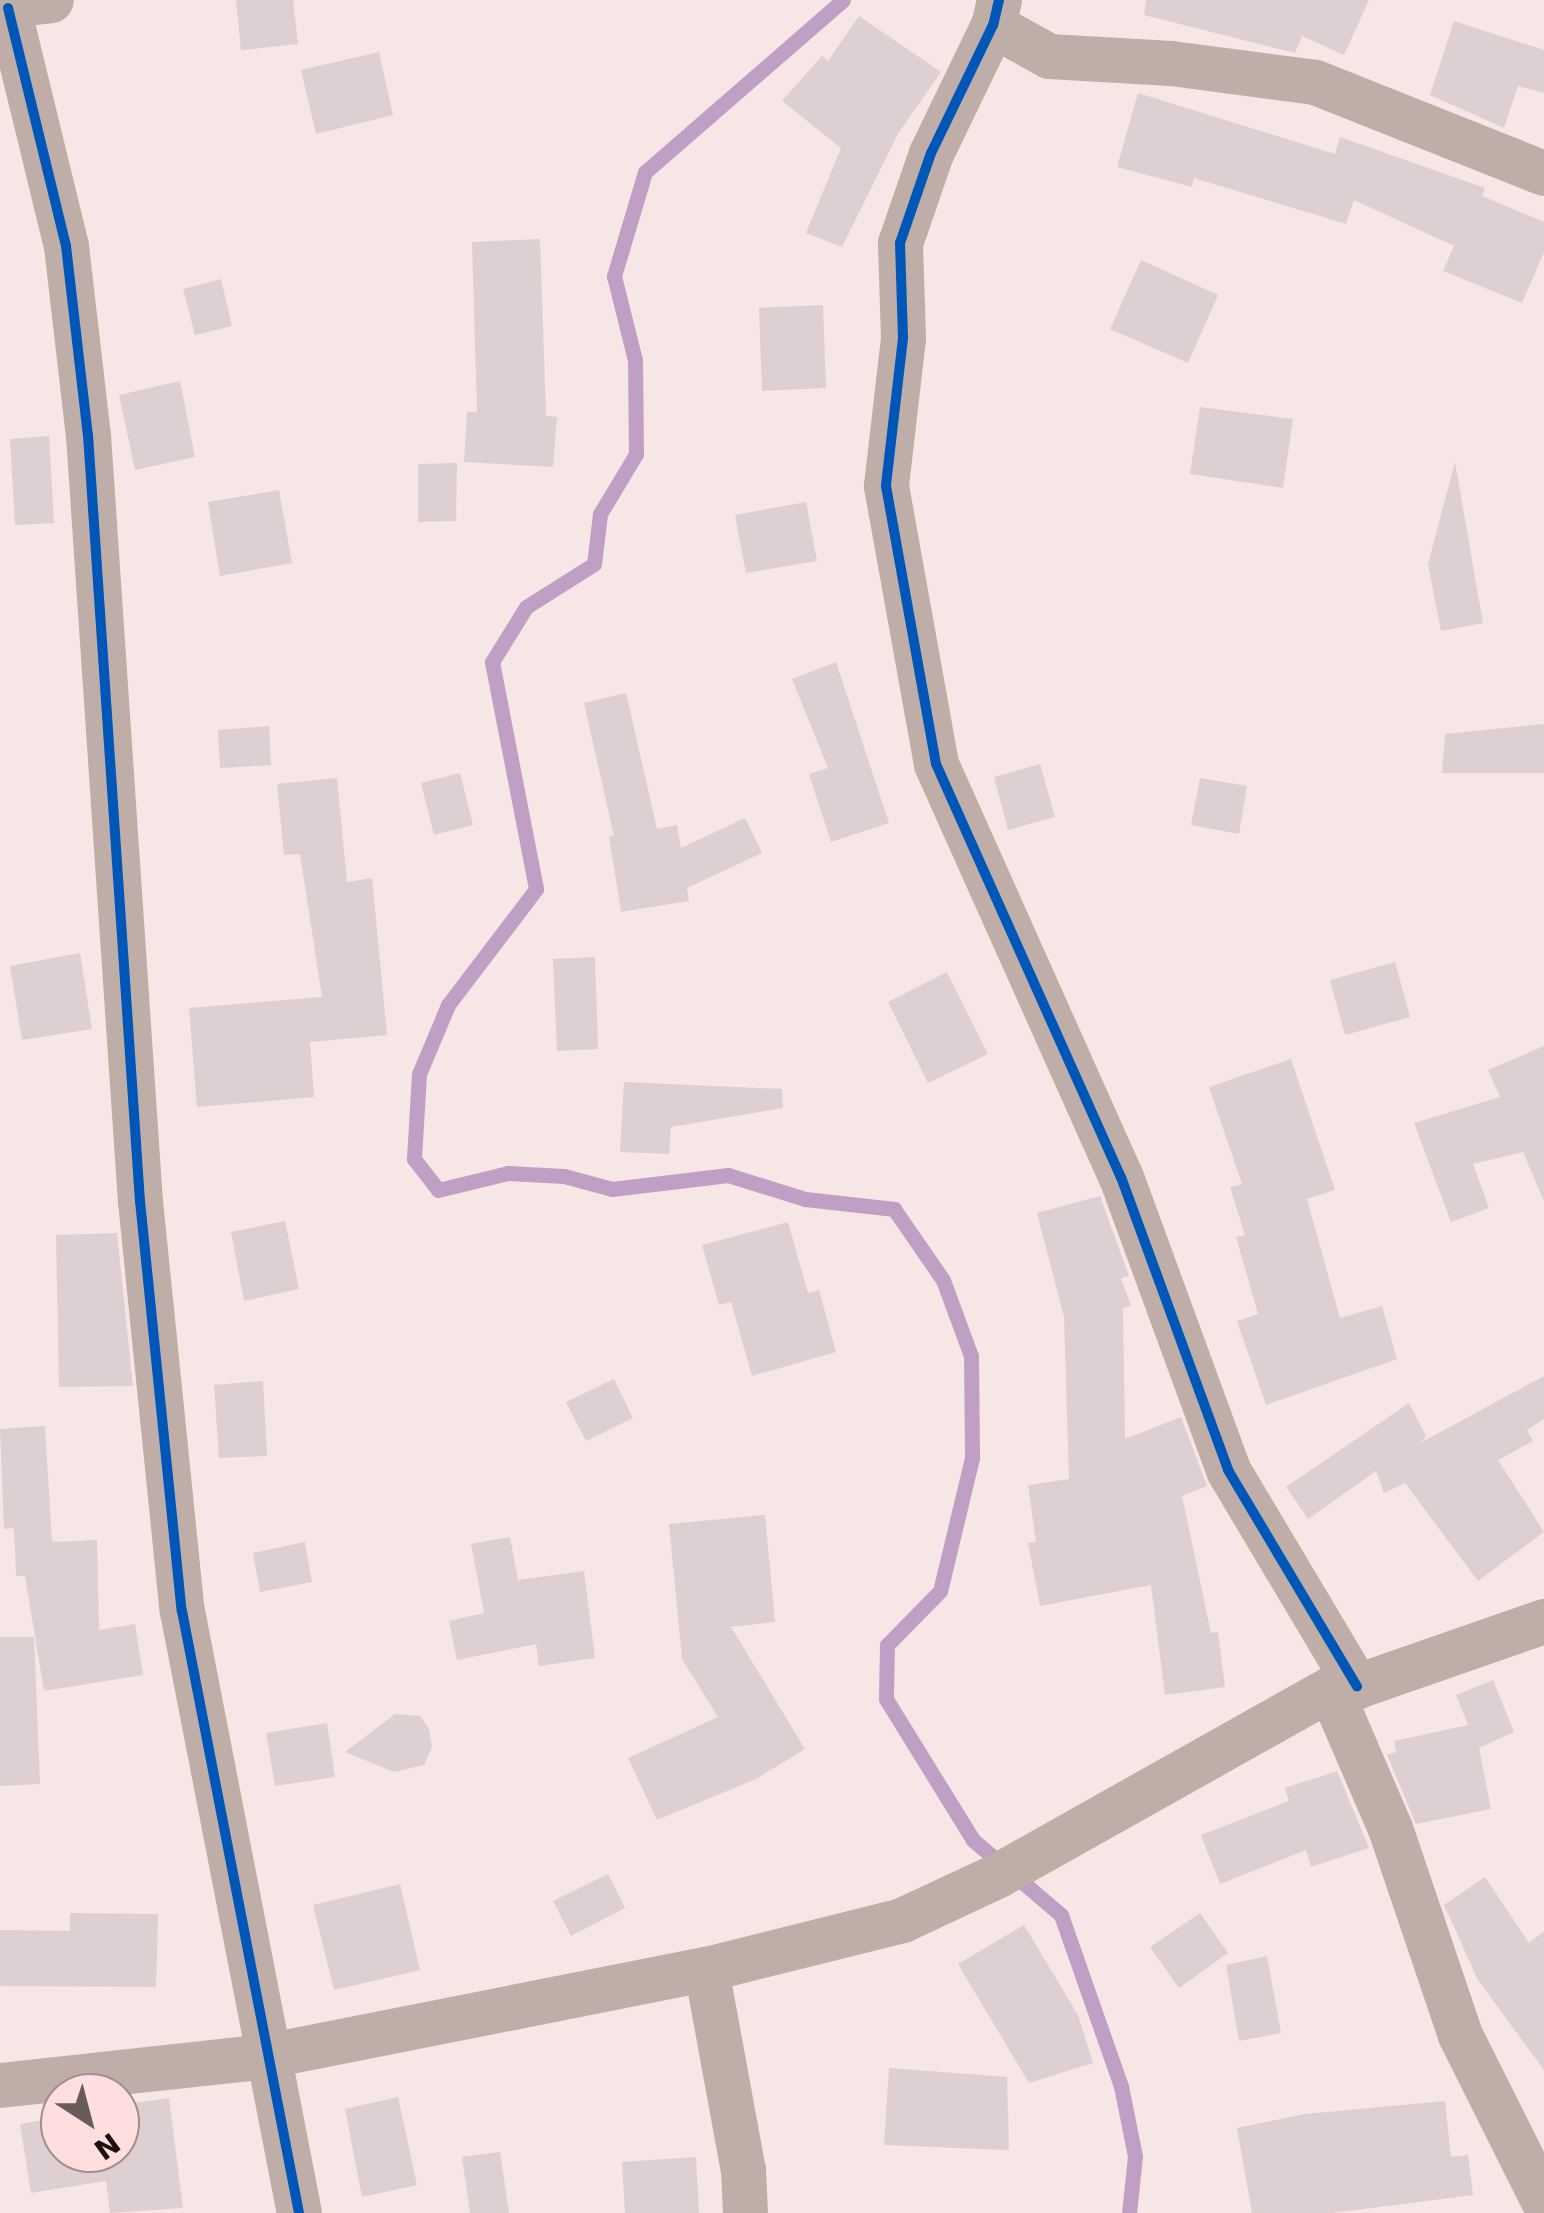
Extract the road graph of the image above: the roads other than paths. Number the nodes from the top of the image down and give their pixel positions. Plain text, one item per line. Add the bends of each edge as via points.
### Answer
1 (20, 5) edge
2 (996, 13) edge
3 (1544, 173) edge
4 (1544, 1621) edge
5 (1344, 1688) junction
6 (706, 1969) junction
7 (264, 2056) junction
8 (0, 2085) edge
9 (1544, 2203) edge
10 (299, 2213) edge
11 (745, 2213) edge

1 - 7 street via 66,246 120,835 140,1201 182,1611
2 - 3 street via 1049,56 1171,62 1315,82
2 - 5 street via 931,154 900,243 903,338 886,486 936,764 1121,1176 1228,1470
4 - 5 street
5 - 6 street via 902,1920
5 - 9 street via 1460,2035
6 - 7 street
6 - 11 street
7 - 8 street
7 - 10 street

